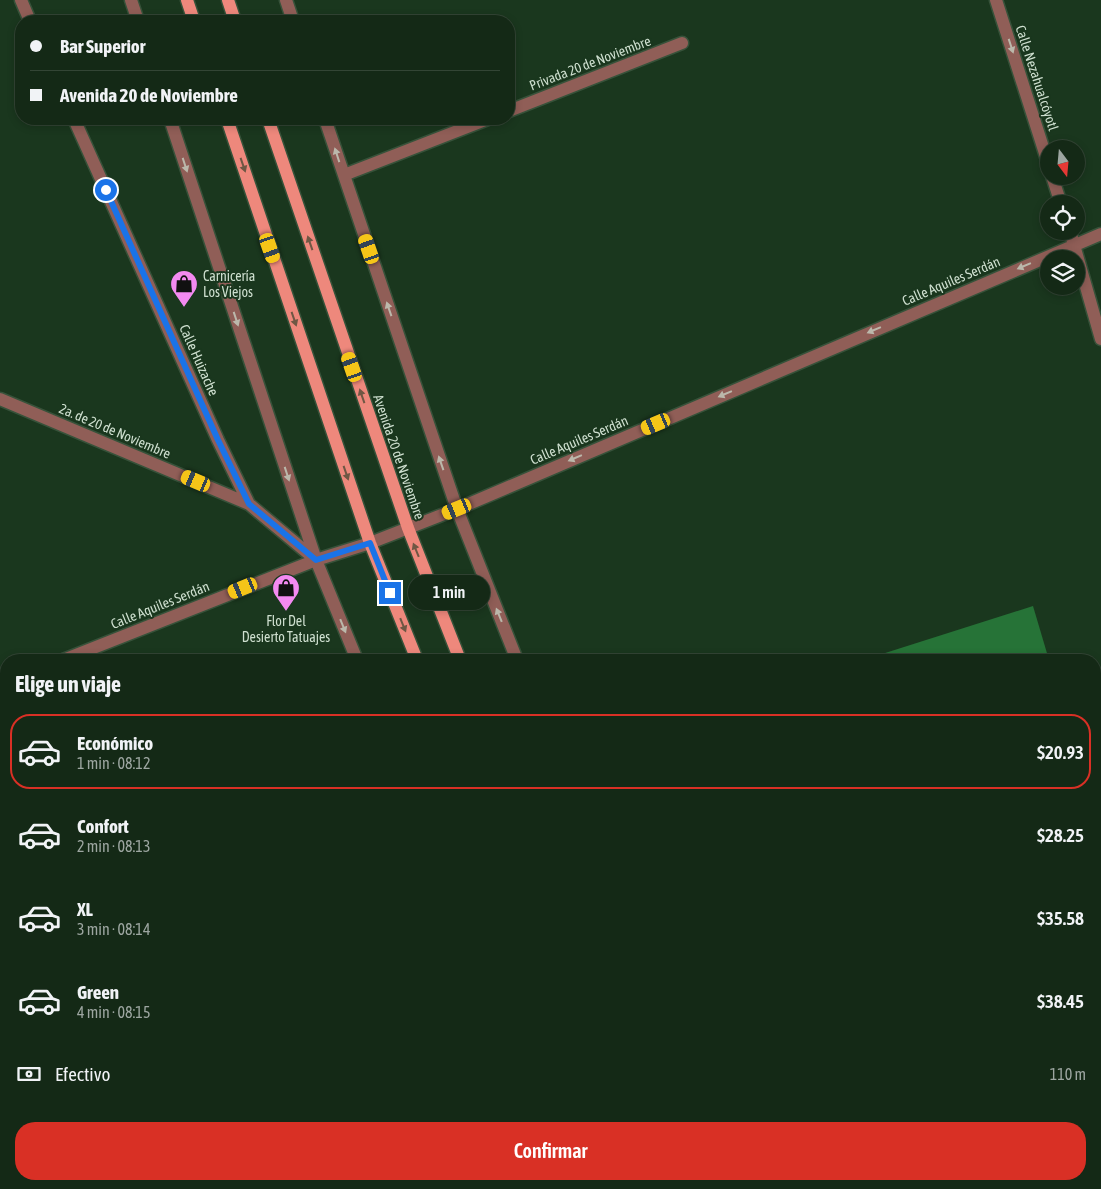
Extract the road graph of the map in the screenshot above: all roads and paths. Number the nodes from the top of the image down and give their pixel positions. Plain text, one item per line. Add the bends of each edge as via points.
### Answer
1 (21, 0) edge
2 (131, 0) edge
3 (187, 0) edge
4 (228, 0) edge
5 (286, 0) edge
6 (996, 0) edge
7 (27, 15) edge
8 (136, 15) edge
9 (192, 15) edge
10 (233, 15) edge
11 (291, 15) edge
12 (682, 43) dead end
13 (515, 108) edge
14 (77, 125) edge
15 (172, 125) edge
16 (229, 125) edge
17 (270, 125) edge
18 (327, 125) edge
19 (473, 125) edge
20 (1041, 140) edge
21 (344, 175) junction
22 (1101, 234) edge
23 (1073, 240) edge
24 (1074, 245) junction
25 (1101, 340) edge
26 (0, 399) edge
27 (249, 504) junction
28 (457, 509) junction
29 (408, 528) junction
30 (370, 543) junction
31 (316, 560) junction
32 (77, 654) edge
33 (355, 654) edge
34 (414, 654) edge
35 (458, 654) edge
36 (515, 654) edge

1 - 7 street
2 - 8 street
3 - 9 main road
4 - 10 main road
5 - 11 street
6 -> 20 street, Calle Nezahualcóyotl
12 - 13 street, Privada 20 de Noviembre
14 - 27 street, Calle Huizache
15 -> 31 street
16 -> 30 main road
29 -> 17 main road, Avenida 20 de Noviembre
21 -> 18 street
19 - 21 street
28 -> 21 street
22 - 24 street, Calle Aquiles Serdán
23 - 24 street
24 - 25 street
24 -> 28 street, Calle Aquiles Serdán
26 - 27 street, 2a. de 20 de Noviembre
27 - 31 street, 2a. de 20 de Noviembre
28 - 29 street, Calle Aquiles Serdán
36 -> 28 street
29 - 30 street, Calle Aquiles Serdán
35 -> 29 main road, Avenida 20 de Noviembre
30 - 31 street, Calle Aquiles Serdán
30 -> 34 main road
31 - 32 street, Calle Aquiles Serdán
31 -> 33 street

